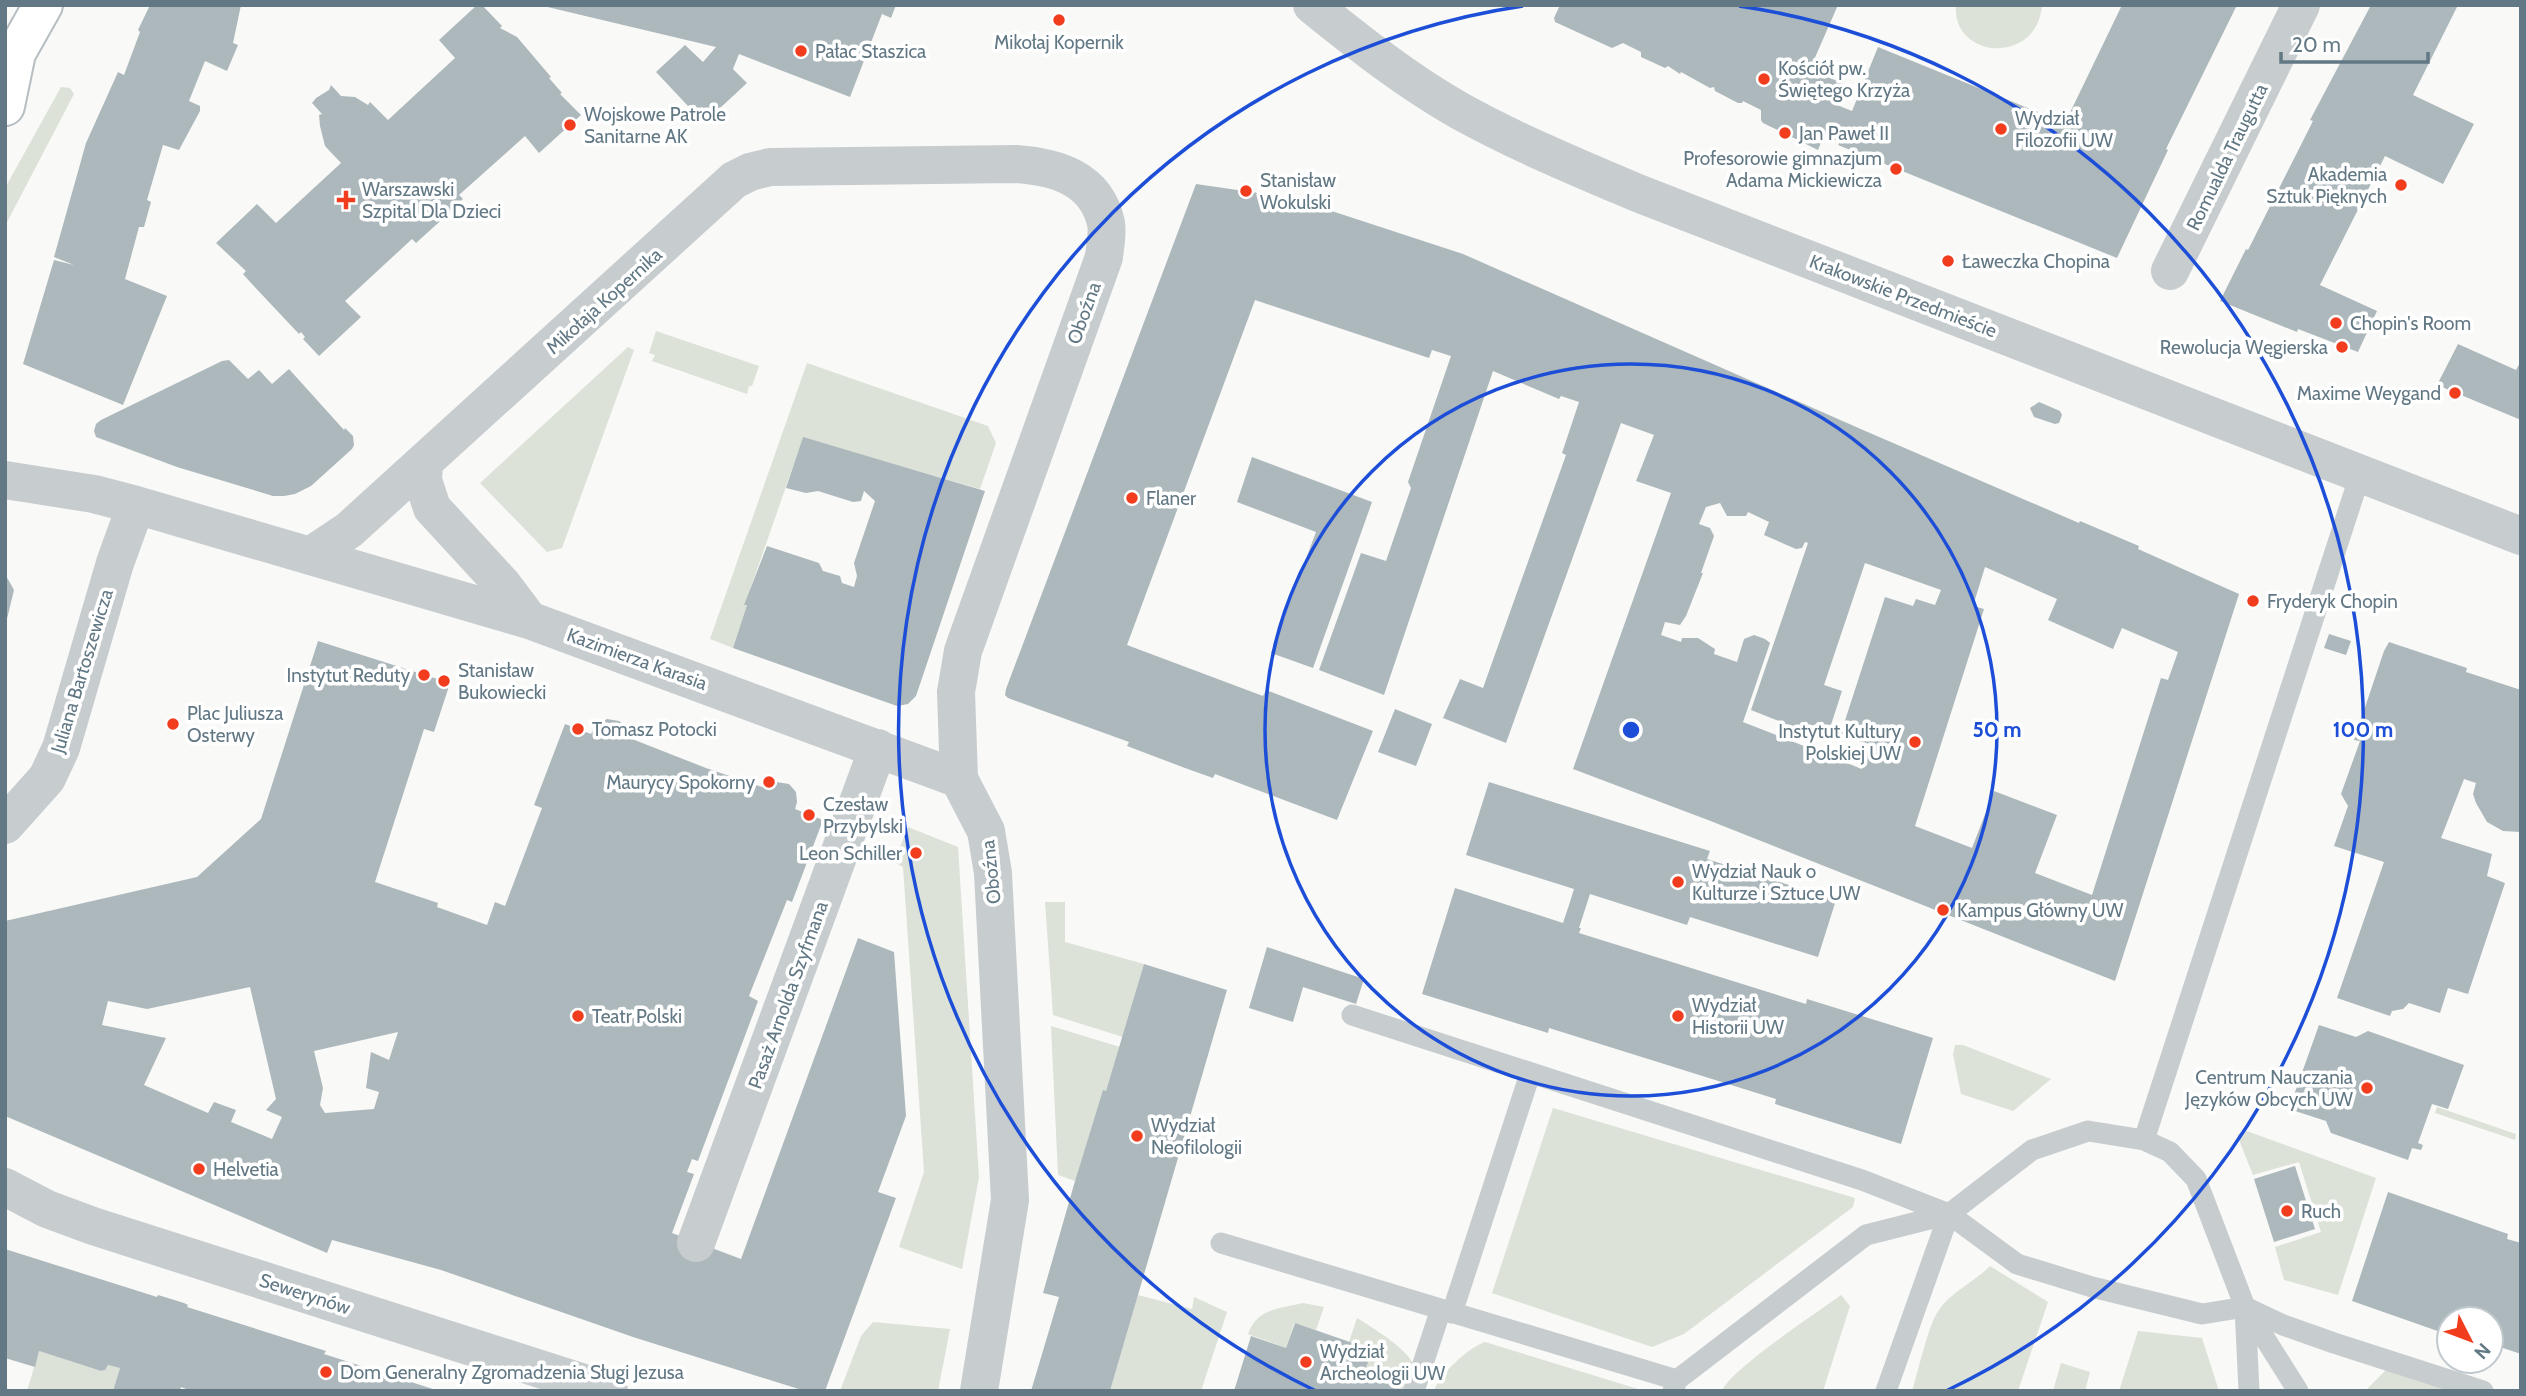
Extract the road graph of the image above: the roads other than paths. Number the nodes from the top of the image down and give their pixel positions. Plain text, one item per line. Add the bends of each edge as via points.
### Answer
1 (43, 5) edge
2 (1312, 5) edge
3 (2301, 5) edge
4 (11, 58) edge
5 (5, 106) edge
6 (1104, 257) joint
7 (2170, 271) dead end
8 (5, 452) edge
9 (424, 464) junction
10 (2360, 475) junction
11 (5, 480) edge
12 (94, 494) junction
13 (136, 505) junction
14 (2521, 536) edge
15 (310, 556) junction
16 (529, 620) junction
17 (878, 748) junction
18 (959, 779) junction
19 (5, 825) edge
20 (1352, 1015) dead end
21 (1530, 1074) junction
22 (2144, 1140) junction
23 (5, 1187) edge
24 (1949, 1214) junction
25 (696, 1242) dead end
26 (1221, 1243) dead end
27 (2245, 1307) junction
28 (1447, 1311) junction
29 (1675, 1385) edge
30 (609, 1391) edge
31 (979, 1391) edge
32 (1414, 1391) edge
33 (1885, 1391) edge
34 (2249, 1391) edge
35 (2298, 1391) edge
36 (2483, 1391) edge

1 - 4 street
2 - 10 street, Krakowskie Przedmieście via 1421,87 1544,153
3 - 7 street, Romualda Traugutta
4 - 5 street
6 - 9 street, Mikołaja Kopernika via 1107,226 1091,191 1082,182 1044,166 783,167 750,172 734,180
6 - 18 street, Oboźna via 963,650 956,692
8 - 12 street
9 - 15 street, Mikołaja Kopernika via 349,530
9 - 16 street via 422,480 432,508
10 - 14 street, Krakowskie Przedmieście
10 - 22 lane
11 - 12 street
12 - 13 street
13 - 15 street
13 - 19 street, Juliana Bartoszewicza via 61,748 47,778
15 - 16 street, Kazimierza Karasia
16 - 17 street, Kazimierza Karasia
17 - 18 street, Kazimierza Karasia
17 - 25 street, Pasaż Arnolda Szyfmana
18 - 31 street, Oboźna via 986,831 993,873 1010,1200
20 - 21 lane
21 - 24 lane via 1862,1180
21 - 28 lane
22 - 24 lane via 2088,1132 2032,1150
22 - 27 lane via 2170,1152 2196,1179
23 - 30 street, Sewerynów via 93,1226
24 - 27 lane via 2017,1264 2202,1314
24 - 29 lane via 1866,1235
24 - 33 lane
26 - 28 lane
27 - 34 lane
27 - 35 lane
27 - 36 lane via 2334,1343
28 - 29 lane
28 - 32 lane

